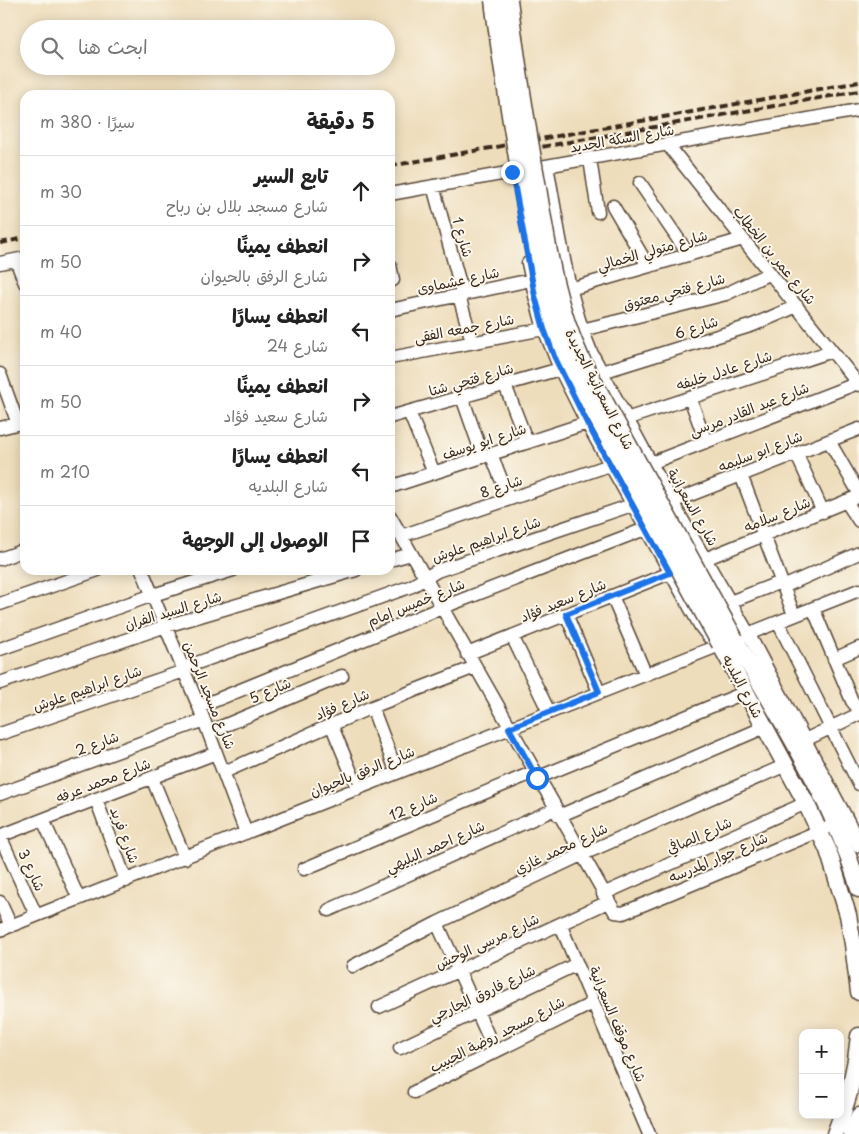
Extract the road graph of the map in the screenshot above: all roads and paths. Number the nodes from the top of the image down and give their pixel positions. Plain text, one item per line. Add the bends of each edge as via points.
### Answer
1 (493, 0) edge
2 (509, 0) edge
3 (859, 110) edge
4 (668, 145) junction
5 (590, 159) junction
6 (547, 166) junction
7 (512, 172) junction
8 (640, 184) dead end
9 (433, 186) junction
10 (395, 193) edge
11 (613, 206) dead end
12 (598, 212) dead end
13 (743, 239) junction
14 (689, 255) junction
15 (20, 259) edge
16 (0, 262) edge
17 (648, 266) junction
18 (770, 273) junction
19 (532, 280) junction
20 (570, 289) junction
21 (461, 295) junction
22 (797, 306) junction
23 (395, 309) edge
24 (544, 329) junction
25 (582, 330) junction
26 (472, 341) junction
27 (832, 351) junction
28 (395, 357) edge
29 (560, 369) junction
30 (602, 372) junction
31 (0, 374) edge
32 (858, 384) edge
33 (505, 385) junction
34 (462, 397) junction
35 (690, 398) junction
36 (409, 412) junction
37 (395, 416) edge
38 (626, 419) junction
39 (20, 421) edge
40 (20, 423) edge
41 (587, 423) junction
42 (0, 428) edge
43 (859, 429) edge
44 (829, 440) junction
45 (527, 442) junction
46 (706, 442) junction
47 (796, 453) junction
48 (487, 455) junction
49 (651, 463) junction
50 (610, 465) junction
51 (434, 473) junction
52 (741, 475) junction
53 (395, 485) edge
54 (859, 494) edge
55 (509, 499) junction
56 (846, 501) junction
57 (672, 502) junction
58 (632, 505) junction
59 (823, 512) junction
60 (859, 521) edge
61 (395, 526) edge
62 (645, 529) junction
63 (401, 536) junction
64 (764, 536) junction
65 (20, 552) edge
66 (859, 553) edge
67 (411, 554) junction
68 (0, 558) edge
69 (395, 559) edge
70 (705, 559) junction
71 (670, 573) junction
72 (84, 575) edge
73 (144, 575) edge
74 (217, 575) edge
75 (339, 575) edge
76 (425, 578) junction
77 (782, 585) junction
78 (859, 590) edge
79 (153, 595) junction
80 (612, 596) junction
81 (730, 602) junction
82 (0, 604) edge
83 (441, 608) junction
84 (813, 608) junction
85 (566, 614) junction
86 (794, 615) junction
87 (778, 622) junction
88 (166, 626) junction
89 (512, 636) junction
90 (734, 639) junction
91 (859, 648) edge
92 (0, 649) edge
93 (467, 654) junction
94 (834, 658) junction
95 (475, 667) junction
96 (184, 669) junction
97 (645, 674) junction
98 (342, 676) dead end
99 (0, 683) edge
100 (599, 692) junction
101 (746, 692) junction
102 (857, 703) edge
103 (199, 707) junction
104 (372, 707) junction
105 (549, 712) junction
106 (859, 714) edge
107 (204, 720) junction
108 (332, 724) junction
109 (765, 727) junction
110 (509, 728) junction
111 (831, 728) junction
112 (209, 732) junction
113 (0, 734) edge
114 (805, 740) junction
115 (216, 753) junction
116 (786, 765) junction
117 (224, 772) junction
118 (397, 773) junction
119 (535, 775) junction
120 (152, 778) junction
121 (859, 784) edge
122 (358, 789) junction
123 (0, 794) edge
124 (96, 799) junction
125 (806, 803) junction
126 (557, 812) junction
127 (43, 820) junction
128 (848, 822) edge
129 (820, 831) junction
130 (246, 833) junction
131 (0, 836) edge
132 (859, 846) edge
133 (581, 855) junction
134 (185, 858) junction
135 (304, 869) dead end
136 (126, 881) junction
137 (859, 889) edge
138 (79, 899) junction
139 (0, 902) edge
140 (608, 902) junction
141 (329, 910) dead end
142 (36, 916) junction
143 (437, 923) junction
144 (560, 924) junction
145 (5, 928) edge
146 (577, 964) junction
147 (353, 966) dead end
148 (459, 971) junction
149 (859, 992) edge
150 (593, 1003) junction
151 (379, 1008) dead end
152 (478, 1011) junction
153 (859, 1036) edge
154 (400, 1048) dead end
155 (495, 1052) junction
156 (414, 1092) dead end
157 (859, 1116) edge
158 (648, 1134) edge
159 (835, 1134) edge
160 (852, 1134) edge

1 - 90 street, شارع السعرانية الجديدة, bridge via 539,283 554,331 566,362
2 - 90 street, شارع السعرانية الجديدة, bridge via 553,274 567,325 581,358
3 - 4 street, شارع السكة الحديد
4 - 5 street, شارع السكة الحديد
4 - 13 street, شارع عمر بن الخطاب
5 - 6 street, شارع السكة الحديد
5 - 12 street
6 - 7 street, شارع السكة الحديد
6 - 20 street, شارع السعرانية
7 - 9 street, شارع السكة الحديد
7 - 19 street, شارع البلديه
8 - 14 street
9 - 10 street, شارع السكة الحديد
9 - 21 street, شارع 1
11 - 17 street
13 - 14 street, شارع متولي الخمالي
13 - 18 street, شارع عمر بن الخطاب
14 - 17 street, شارع متولي الخمالي
15 - 16 street
17 - 20 street, شارع متولي الخمالي
18 - 22 street, شارع عمر بن الخطاب
18 - 25 street, شارع فتحي معتوق via 726,294
19 - 21 street, شارع عشماوى
19 - 24 street, شارع البلديه
20 - 25 street, شارع السعرانية
21 - 23 street, شارع عشماوى
21 - 26 street, شارع 1
22 - 27 street, شارع عمر بن الخطاب
22 - 30 street, شارع 6 via 752,325
24 - 26 street, شارع جمعه الفقى
24 - 29 street, شارع البلديه
25 - 30 street, شارع السعرانية
26 - 28 street, شارع جمعه الفقى
27 - 32 street, شارع عمر بن الخطاب
27 - 35 street, شارع عادل خليفه
29 - 33 street, شارع فتحي شتا
29 - 41 street, شارع البلديه
30 - 38 street, شارع السعرانية
31 - 39 street
32 - 46 street, شارع عبد القادر مرسى
33 - 34 street, شارع فتحي شتا
33 - 45 street
34 - 36 street, شارع فتحي شتا
34 - 48 street
35 - 38 street, شارع عادل خليفه
35 - 46 street
36 - 37 street, شارع فتحي شتا
36 - 51 street
38 - 49 street, شارع السعرانية
40 - 42 street
41 - 45 street, شارع ابو يوسف
41 - 50 street, شارع البلديه
43 - 44 street, شارع ابو سليمه
44 - 47 street, شارع ابو سليمه
44 - 54 street
45 - 48 street, شارع ابو يوسف
46 - 49 street, شارع عبد القادر مرسى
47 - 52 street, شارع ابو سليمه
47 - 59 street
48 - 51 street, شارع ابو يوسف
48 - 55 street
49 - 57 street, شارع السعرانية
50 - 55 street, شارع 8
50 - 58 street, شارع البلديه
51 - 53 street, شارع ابو يوسف
52 - 57 street, شارع ابو سليمه
52 - 64 street
54 - 56 street, شارع سلامه
55 - 63 street, شارع 8
56 - 59 street, شارع سلامه
56 - 60 street
57 - 70 street, شارع السعرانية
58 - 62 street, شارع البلديه
58 - 76 street, شارع ابراهيم علوش via 437,571
59 - 64 street, شارع سلامه
61 - 63 street
62 - 71 street, شارع البلديه
62 - 83 street, شارع خميس إمام
63 - 67 street
64 - 70 street, شارع سلامه
64 - 77 street
65 - 68 street
66 - 77 street
67 - 69 street
67 - 76 street
70 - 81 street, شارع السعرانية
71 - 80 street, شارع سعيد فؤاد
71 - 90 street, شارع البلديه via 704,633
72 - 82 street
73 - 79 street, شارع مسجد الرحمن
74 - 79 street
75 - 88 street, شارع السيد الفران
76 - 83 street
76 - 96 street, شارع ابراهيم علوش via 412,586
77 - 81 street
77 - 86 street
78 - 84 street, شارع الرفق بالحيوان
79 - 88 street, شارع مسجد الرحمن
79 - 92 street
80 - 85 street, شارع سعيد فؤاد
80 - 97 street
81 - 90 street, شارع السعرانية
83 - 93 street
83 - 103 street, شارع خميس إمام
84 - 86 street, شارع الرفق بالحيوان
84 - 94 street
85 - 89 street, شارع سعيد فؤاد
85 - 100 street
86 - 87 street, شارع الرفق بالحيوان
87 - 90 street, شارع الرفق بالحيوان
87 - 111 street
88 - 96 street, شارع مسجد الرحمن
88 - 99 street, شارع السيد الفران
89 - 93 street, شارع سعيد فؤاد
89 - 105 street
90 - 97 street, شارع الرفق بالحيوان
90 - 101 street, شارع البلديه
90 - 114 street, شارع السعرانية
90 - 128 street, شارع البلديه via 818,785
91 - 94 street
93 - 95 street
94 - 102 street
95 - 104 street, شارع فؤاد
95 - 110 street
96 - 103 street, شارع مسجد الرحمن
96 - 113 street, شارع ابراهيم علوش
97 - 100 street, شارع الرفق بالحيوان
98 - 112 street, شارع 5
100 - 105 street, شارع الرفق بالحيوان
101 - 109 street, شارع البلديه
101 - 119 street, شارع 12
103 - 107 street, شارع مسجد الرحمن
104 - 108 street, شارع فؤاد
104 - 118 street
105 - 110 street, شارع الرفق بالحيوان
106 - 111 street
107 - 112 street, شارع مسجد الرحمن
107 - 123 street, شارع 2
108 - 117 street, شارع فؤاد
108 - 122 street
109 - 116 street, شارع البلديه
109 - 126 street, شارع احمد البليهي
110 - 118 street, شارع الرفق بالحيوان
110 - 119 street
111 - 114 street
111 - 121 street
112 - 115 street, شارع مسجد الرحمن
114 - 128 street, شارع السعرانية
115 - 117 street, شارع مسجد الرحمن
115 - 120 street, شارع محمد عرفه
116 - 125 street, شارع البلديه
116 - 133 street, شارع محمد غازي
117 - 130 street, شارع مسجد الرحمن
118 - 122 street, شارع الرفق بالحيوان
119 - 126 street
119 - 135 street, شارع 12
120 - 124 street, شارع محمد عرفه
120 - 134 street
122 - 130 street, شارع الرفق بالحيوان
124 - 127 street, شارع محمد عرفه
124 - 136 street, شارع فريد
125 - 129 street, شارع البلديه
125 - 140 street, شارع الصافي
126 - 133 street
126 - 141 street, شارع احمد البليهي
127 - 131 street, شارع محمد عرفه
127 - 138 street
128 - 129 street, شارع جوار المدرسه
128 - 132 street, شارع السعرانية
128 - 137 street, شارع البلديه via 850,861
129 - 140 street, شارع جوار المدرسه via 622,913 617,913
129 - 149 street, شارع البلديه via 848,915
130 - 134 street, شارع الرفق بالحيوان
131 - 142 street, شارع 3
133 - 140 street
133 - 143 street, شارع محمد غازي
134 - 136 street, شارع الرفق بالحيوان
136 - 138 street, شارع الرفق بالحيوان
138 - 142 street, شارع الرفق بالحيوان
139 - 145 street
140 - 144 street, شارع مرسى الوحش
142 - 145 street, شارع الرفق بالحيوان
143 - 147 street, شارع محمد غازي
143 - 148 street
144 - 146 street, شارع موقف السعرانية
144 - 148 street, شارع مرسى الوحش
146 - 150 street, شارع موقف السعرانية
146 - 152 street, شارع فاروق الجارحي
148 - 151 street, شارع مرسى الوحش
148 - 152 street
150 - 155 street, شارع مسجد روضة الحبيب
150 - 158 street, شارع موقف السعرانية
152 - 154 street, شارع فاروق الجارحي
152 - 155 street
153 - 159 street via 851,1088
155 - 156 street, شارع مسجد روضة الحبيب
157 - 160 street

